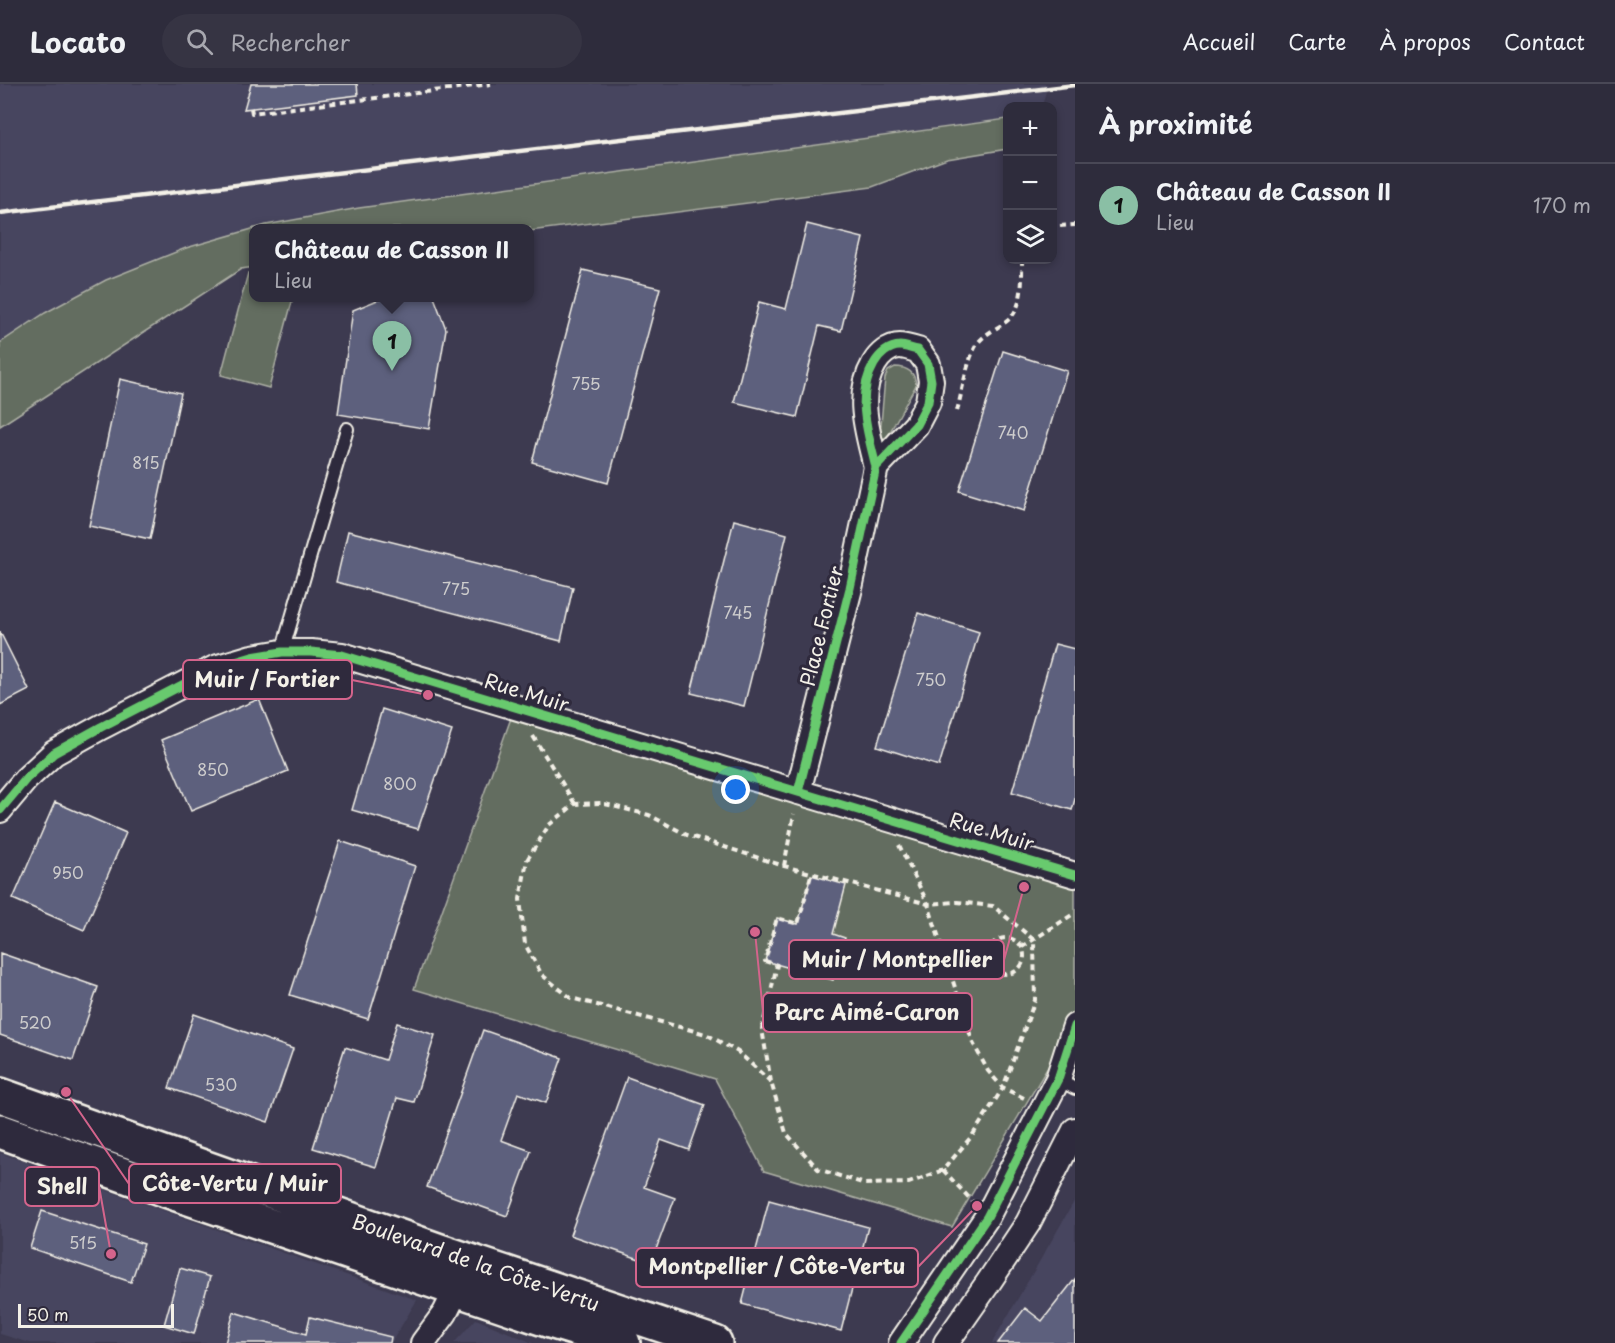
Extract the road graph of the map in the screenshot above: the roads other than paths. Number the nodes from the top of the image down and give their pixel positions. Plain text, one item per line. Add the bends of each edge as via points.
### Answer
1 (346, 429) dead end
2 (876, 468) dead end
3 (282, 652) junction
4 (798, 792) junction
5 (0, 810) edge
6 (1075, 875) edge
7 (1075, 1026) edge
8 (1066, 1083) edge
9 (0, 1095) edge
10 (1075, 1130) edge
11 (0, 1131) edge
12 (457, 1289) junction
13 (423, 1343) edge
14 (623, 1343) edge
15 (715, 1343) edge
16 (901, 1343) edge
17 (946, 1343) edge

1 - 3 lane
2 - 4 street, Place Fortier
3 - 4 street, Rue Muir via 342,655
3 - 5 street, Rue Muir via 215,668 100,727 54,753
4 - 6 street, Rue Muir
7 - 8 street
8 - 16 street via 987,1217
9 - 15 main road, Boulevard de la Côte-Vertu via 450,1255
10 - 17 street via 1028,1223
11 - 12 main road, Boulevard de la Côte-Vertu
12 - 13 street
12 - 14 main road, Boulevard de la Côte-Vertu

